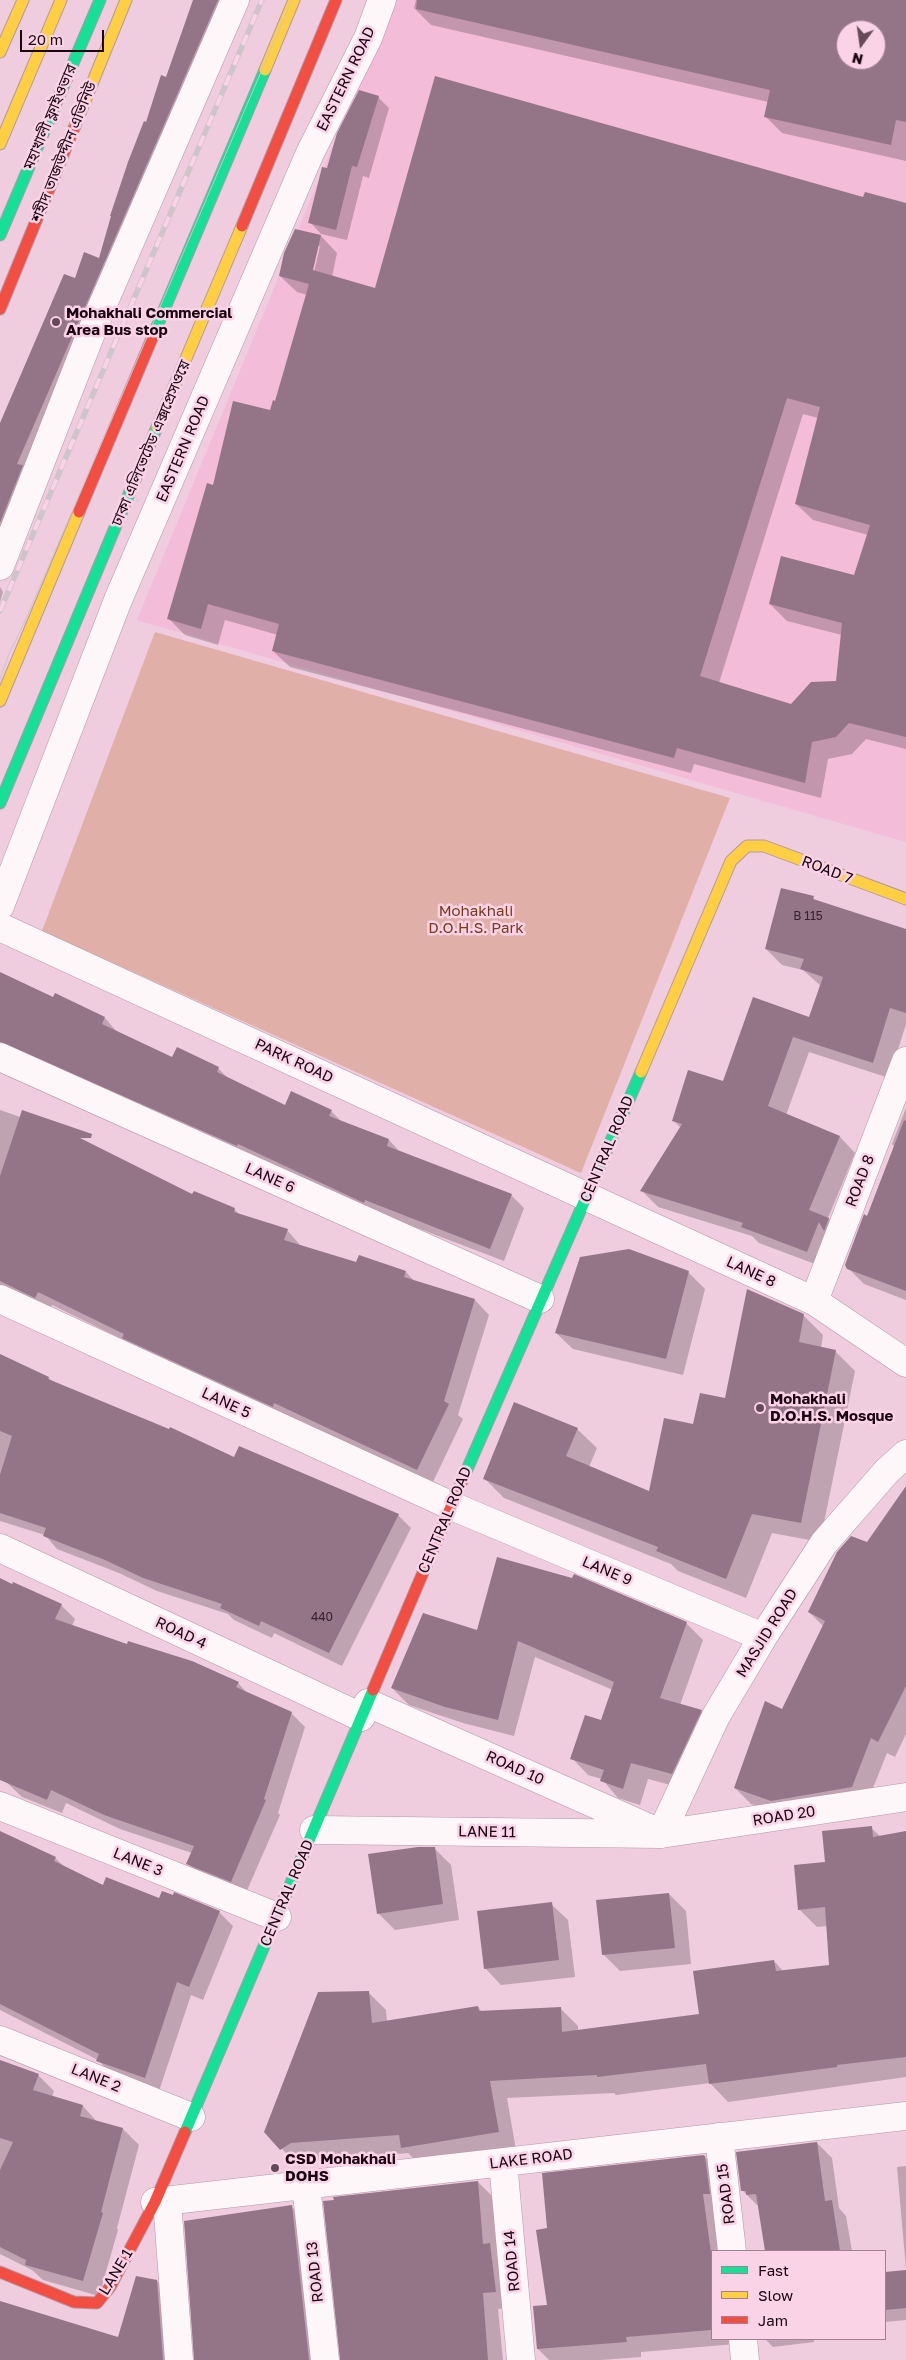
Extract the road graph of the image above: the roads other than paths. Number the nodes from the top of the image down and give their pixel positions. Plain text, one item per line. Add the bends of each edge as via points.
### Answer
1 (23, 0) edge
2 (62, 0) edge
3 (100, 0) edge
4 (126, 0) edge
5 (235, 0) edge
6 (294, 0) edge
7 (336, 0) edge
8 (382, 0) edge
9 (0, 52) edge
10 (0, 144) edge
11 (0, 235) edge
12 (1, 306) edge
13 (0, 566) edge
14 (0, 701) edge
15 (0, 803) edge
16 (748, 846) joint
17 (906, 899) edge
18 (0, 906) edge
19 (0, 927) edge
20 (0, 1057) edge
21 (906, 1061) edge
22 (588, 1195) junction
23 (0, 1299) edge
24 (540, 1299) junction
25 (814, 1301) junction
26 (906, 1363) edge
27 (906, 1454) edge
28 (452, 1506) junction
29 (0, 1548) edge
30 (763, 1637) junction
31 (365, 1710) junction
32 (906, 1797) edge
33 (0, 1806) edge
34 (314, 1830) junction
35 (661, 1834) junction
36 (276, 1917) junction
37 (0, 2040) edge
38 (906, 2116) edge
39 (191, 2117) junction
40 (719, 2137) junction
41 (503, 2162) junction
42 (306, 2185) junction
43 (161, 2202) junction
44 (732, 2250) edge
45 (0, 2272) edge
46 (743, 2340) edge
47 (179, 2360) edge
48 (325, 2360) edge
49 (521, 2360) edge
50 (745, 2360) edge

1 - 9 main road
2 - 10 main road
3 - 11 main road, মহাখালী ফ্লাইওভার
4 - 12 main road, শহীদ তাজউদ্দীন এভিনিউ
5 - 13 street via 97,318
6 - 14 main road
7 - 15 main road, ঢাকা এলিভেটেড এক্সপ্রেসওয়ে
8 - 18 street, EASTERN ROAD via 368,38 310,153 118,600
16 - 17 main road, ROAD 7 via 764,846
16 - 22 main road, CENTRAL ROAD via 731,861
19 - 22 street, PARK ROAD
20 - 24 street, LANE 6
21 - 25 street, ROAD 8
22 - 24 main road, CENTRAL ROAD
22 - 25 street, LANE 8
23 - 28 street, LANE 5
24 - 28 main road, CENTRAL ROAD
25 - 26 street, LANE 8
27 - 30 street, MASJID ROAD via 824,1543
28 - 30 street, LANE 9
28 - 31 main road, CENTRAL ROAD
29 - 31 street, ROAD 4
30 - 35 street, MASJID ROAD via 716,1716
31 - 34 main road, CENTRAL ROAD
31 - 35 street, ROAD 10
32 - 35 street, ROAD 20
33 - 36 street, LANE 3
34 - 35 street, LANE 11
34 - 36 main road, CENTRAL ROAD
36 - 39 main road, CENTRAL ROAD
37 - 39 street, LANE 2
38 - 40 street, LAKE ROAD
39 - 43 main road, CENTRAL ROAD
40 - 41 street, LAKE ROAD
40 - 44 street, ROAD 15
41 - 42 street, LAKE ROAD
41 - 49 street, ROAD 14
42 - 43 street, LAKE ROAD
42 - 48 street, ROAD 13
43 - 45 main road, LANE 1 via 97,2303 74,2302
43 - 47 street
46 - 50 street

